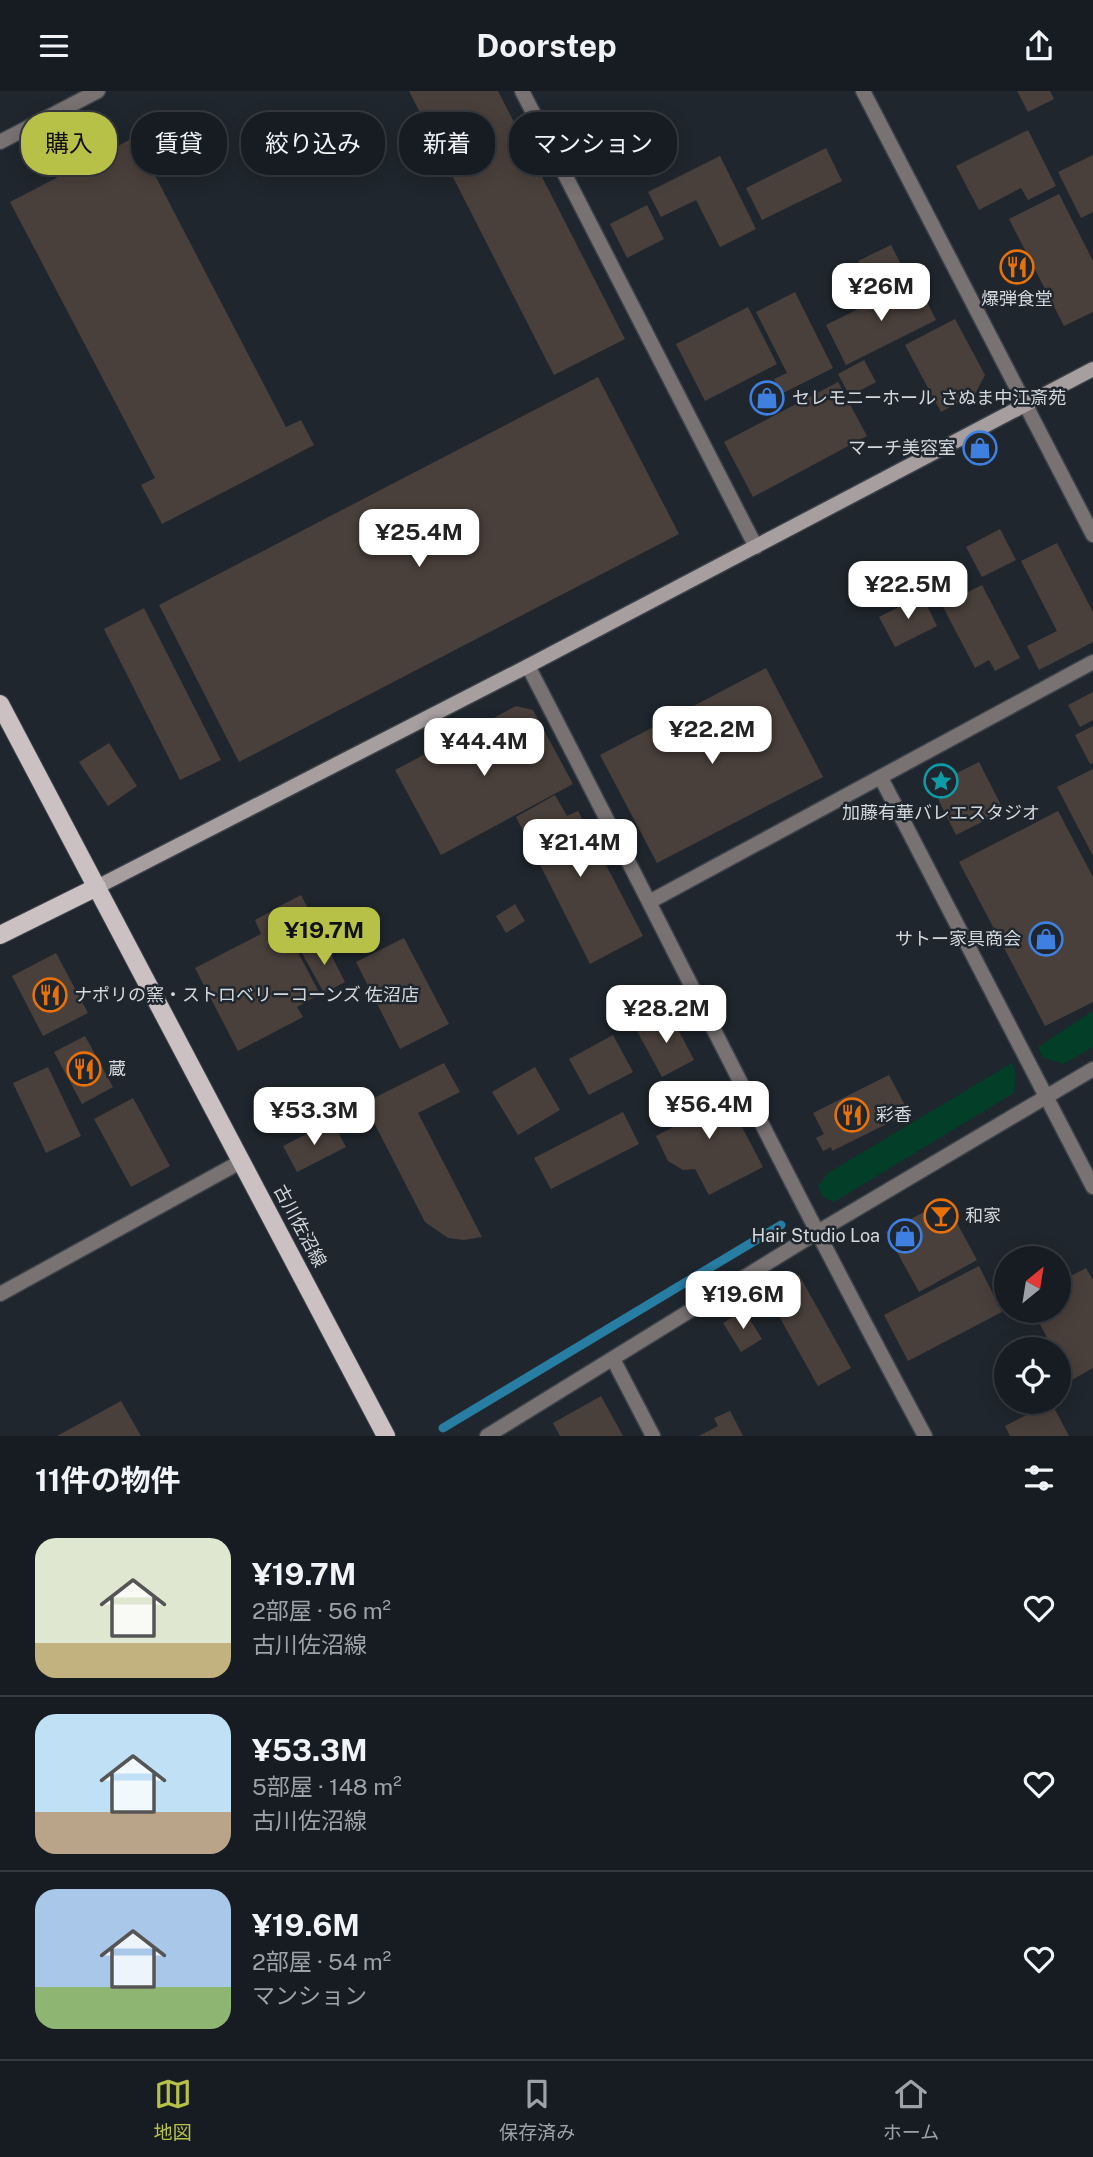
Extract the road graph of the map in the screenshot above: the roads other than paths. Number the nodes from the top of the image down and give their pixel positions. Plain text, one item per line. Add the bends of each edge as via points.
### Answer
1 (98, 91) edge
2 (522, 91) edge
3 (863, 91) edge
4 (0, 142) edge
5 (1093, 369) edge
6 (1026, 404) junction
7 (1093, 535) edge
8 (756, 547) junction
9 (1093, 662) edge
10 (528, 666) junction
11 (0, 704) edge
12 (881, 778) junction
13 (97, 887) junction
14 (651, 901) junction
15 (0, 935) edge
16 (1093, 1069) edge
17 (1046, 1098) junction
18 (242, 1161) junction
19 (1093, 1187) edge
20 (816, 1233) junction
21 (0, 1294) edge
22 (613, 1359) junction
23 (386, 1436) edge
24 (487, 1436) edge
25 (653, 1436) edge
26 (925, 1436) edge

1 - 4 street
2 - 8 street
3 - 6 street
5 - 6 street
6 - 7 street
6 - 8 street
8 - 10 street
9 - 12 street
10 - 13 street
10 - 14 street
11 - 13 main road, 古川佐沼線
12 - 14 street
12 - 17 street
13 - 15 main road
13 - 18 main road, 古川佐沼線
14 - 20 street
16 - 17 street
17 - 19 street
17 - 20 street
18 - 21 street
18 - 23 main road, 古川佐沼線
20 - 22 street
20 - 26 street
22 - 24 street
22 - 25 street

